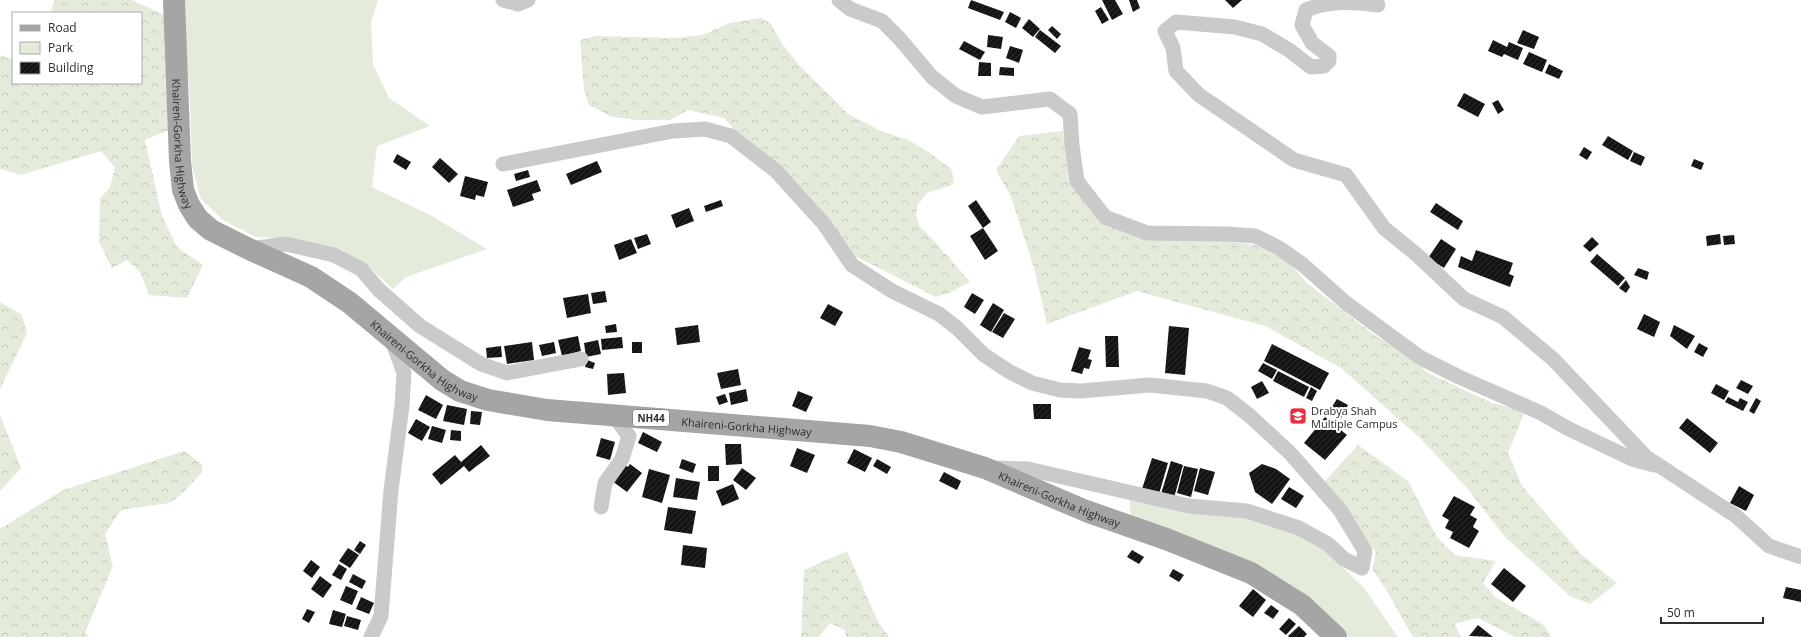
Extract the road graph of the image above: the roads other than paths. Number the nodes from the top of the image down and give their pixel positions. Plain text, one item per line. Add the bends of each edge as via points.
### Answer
1 (174, 0) edge
2 (503, 0) edge
3 (528, 0) edge
4 (839, 0) edge
5 (1378, 5) dead end
6 (503, 164) dead end
7 (249, 249) junction
8 (391, 337) junction
9 (581, 359) dead end
10 (614, 416) junction
11 (1661, 467) junction
12 (985, 468) junction
13 (601, 507) dead end
14 (1801, 557) edge
15 (371, 637) edge
16 (1336, 637) edge

1 - 7 main road, Khaireni-Gorkha Highway / NH44 via 183,190 198,219 211,230
2 - 3 street via 518,4
4 - 11 street via 850,10 882,21 932,77 956,96 982,107 1050,99 1070,114 1077,181 1104,217 1147,233 1255,236 1302,264 1346,303 1421,358 1541,413 1632,459
5 - 11 street via 1334,2 1306,10 1302,25 1312,43 1329,56 1329,61 1324,66 1311,67 1262,34 1235,27 1176,22 1165,31 1173,48 1176,71 1198,95 1294,160 1346,175 1384,228 1416,254 1464,300 1503,317 1553,359 1646,457
6 - 12 street via 673,131 705,129 731,136 776,171 824,224 852,265 892,291 938,314 957,328 984,355 1010,372 1032,383 1060,390 1081,391 1150,385 1207,391 1227,398 1290,453 1340,510 1365,551 1362,568 1344,559 1328,544 1299,528 1247,511 1189,506 1028,468
7 - 8 main road, Khaireni-Gorkha Highway / NH44 via 311,277 350,303
7 - 9 street via 286,244 334,255 361,269 379,290 420,326 481,364 507,373
8 - 10 main road, Khaireni-Gorkha Highway / NH44 via 442,380 467,393 488,400 546,410
8 - 15 street via 404,373 402,406 391,490 381,616
10 - 12 main road, Khaireni-Gorkha Highway / NH44 via 870,436 901,442
10 - 13 street via 629,436 622,459 605,483
11 - 14 street via 1736,516 1769,546
12 - 16 main road, Khaireni-Gorkha Highway / NH44 via 1086,511 1251,573 1302,605

